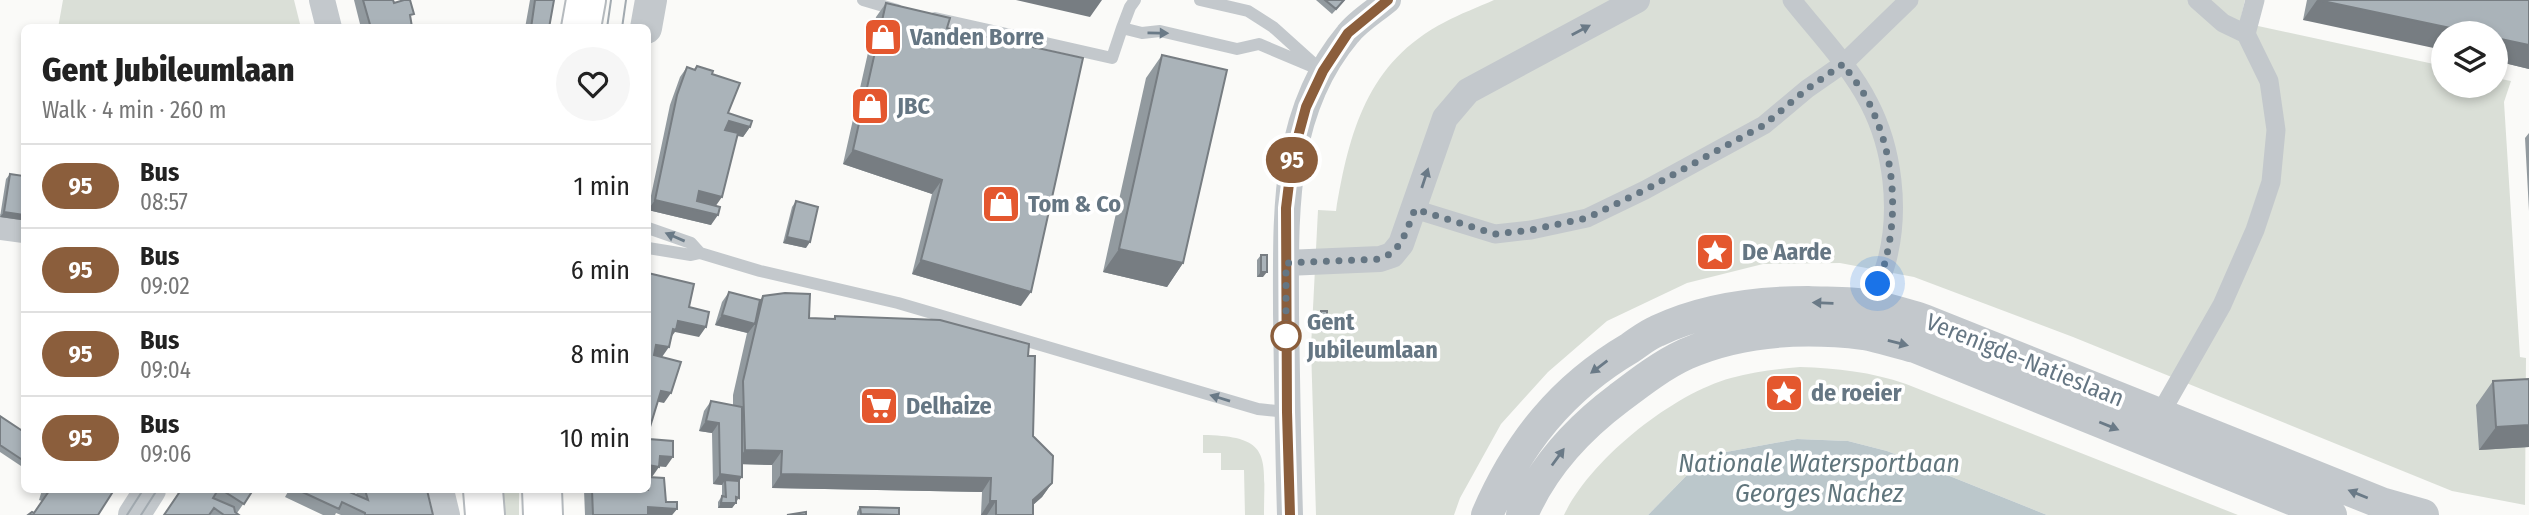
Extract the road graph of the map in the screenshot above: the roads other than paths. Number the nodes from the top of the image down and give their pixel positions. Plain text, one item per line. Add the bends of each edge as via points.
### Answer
1 (322, 0) edge
2 (586, 0) edge
3 (650, 0) edge
4 (863, 0) edge
5 (1135, 0) edge
6 (1200, 0) edge
7 (1388, 0) edge
8 (1637, 0) edge
9 (1792, 0) edge
10 (1909, 0) edge
11 (2197, 0) edge
12 (2255, 0) edge
13 (328, 24) edge
14 (582, 24) edge
15 (647, 24) edge
16 (1122, 29) junction
17 (2246, 34) junction
18 (1843, 64) junction
19 (1323, 71) junction
20 (1415, 209) junction
21 (0, 227) edge
22 (651, 229) edge
23 (21, 230) edge
24 (651, 249) edge
25 (699, 253) junction
26 (1286, 263) junction
27 (1871, 306) junction
28 (1287, 412) junction
29 (2160, 414) junction
30 (148, 493) edge
31 (442, 493) edge
32 (484, 493) edge
33 (542, 493) edge
34 (134, 515) edge
35 (447, 515) edge
36 (485, 515) edge
37 (542, 515) edge
38 (1290, 515) edge
39 (1487, 515) edge
40 (1522, 515) edge
41 (2331, 515) edge
42 (2423, 515) edge

1 - 13 street
2 - 14 main road
3 - 15 street
4 - 16 lane via 1112,58
5 - 16 lane
6 - 19 lane via 1248,11
7 - 19 street via 1348,33
20 -> 8 street via 1445,118 1468,91
9 - 18 street
10 - 18 street
11 - 17 street via 2223,23
12 - 17 street
16 -> 19 lane via 1160,31 1237,49 1259,44
17 - 29 street via 2269,81 2276,130 2271,182 2222,304
18 - 20 street via 1764,125 1587,218 1495,234
18 - 27 street via 1869,102 1886,142 1893,196 1887,260
19 - 26 street via 1306,107 1292,159
20 - 26 street via 1392,255
21 - 23 street
25 -> 22 lane via 691,243
24 - 25 lane via 691,256
28 -> 25 lane via 1258,409 898,303
26 - 28 street
27 - 29 street, Verenigde-Natieslaan via 1924,320
27 -> 39 street, Verenigde-Natieslaan via 1756,304 1657,331 1599,366 1539,426 1511,466
28 - 38 street
42 -> 29 street, Verenigde-Natieslaan via 2384,504
30 - 34 street
31 - 35 street
32 - 36 main road
33 - 37 main road
40 -> 41 street, Verenigde-Natieslaan via 1564,448 1596,415 1652,374 1709,346 1789,332 1866,335 1915,347

